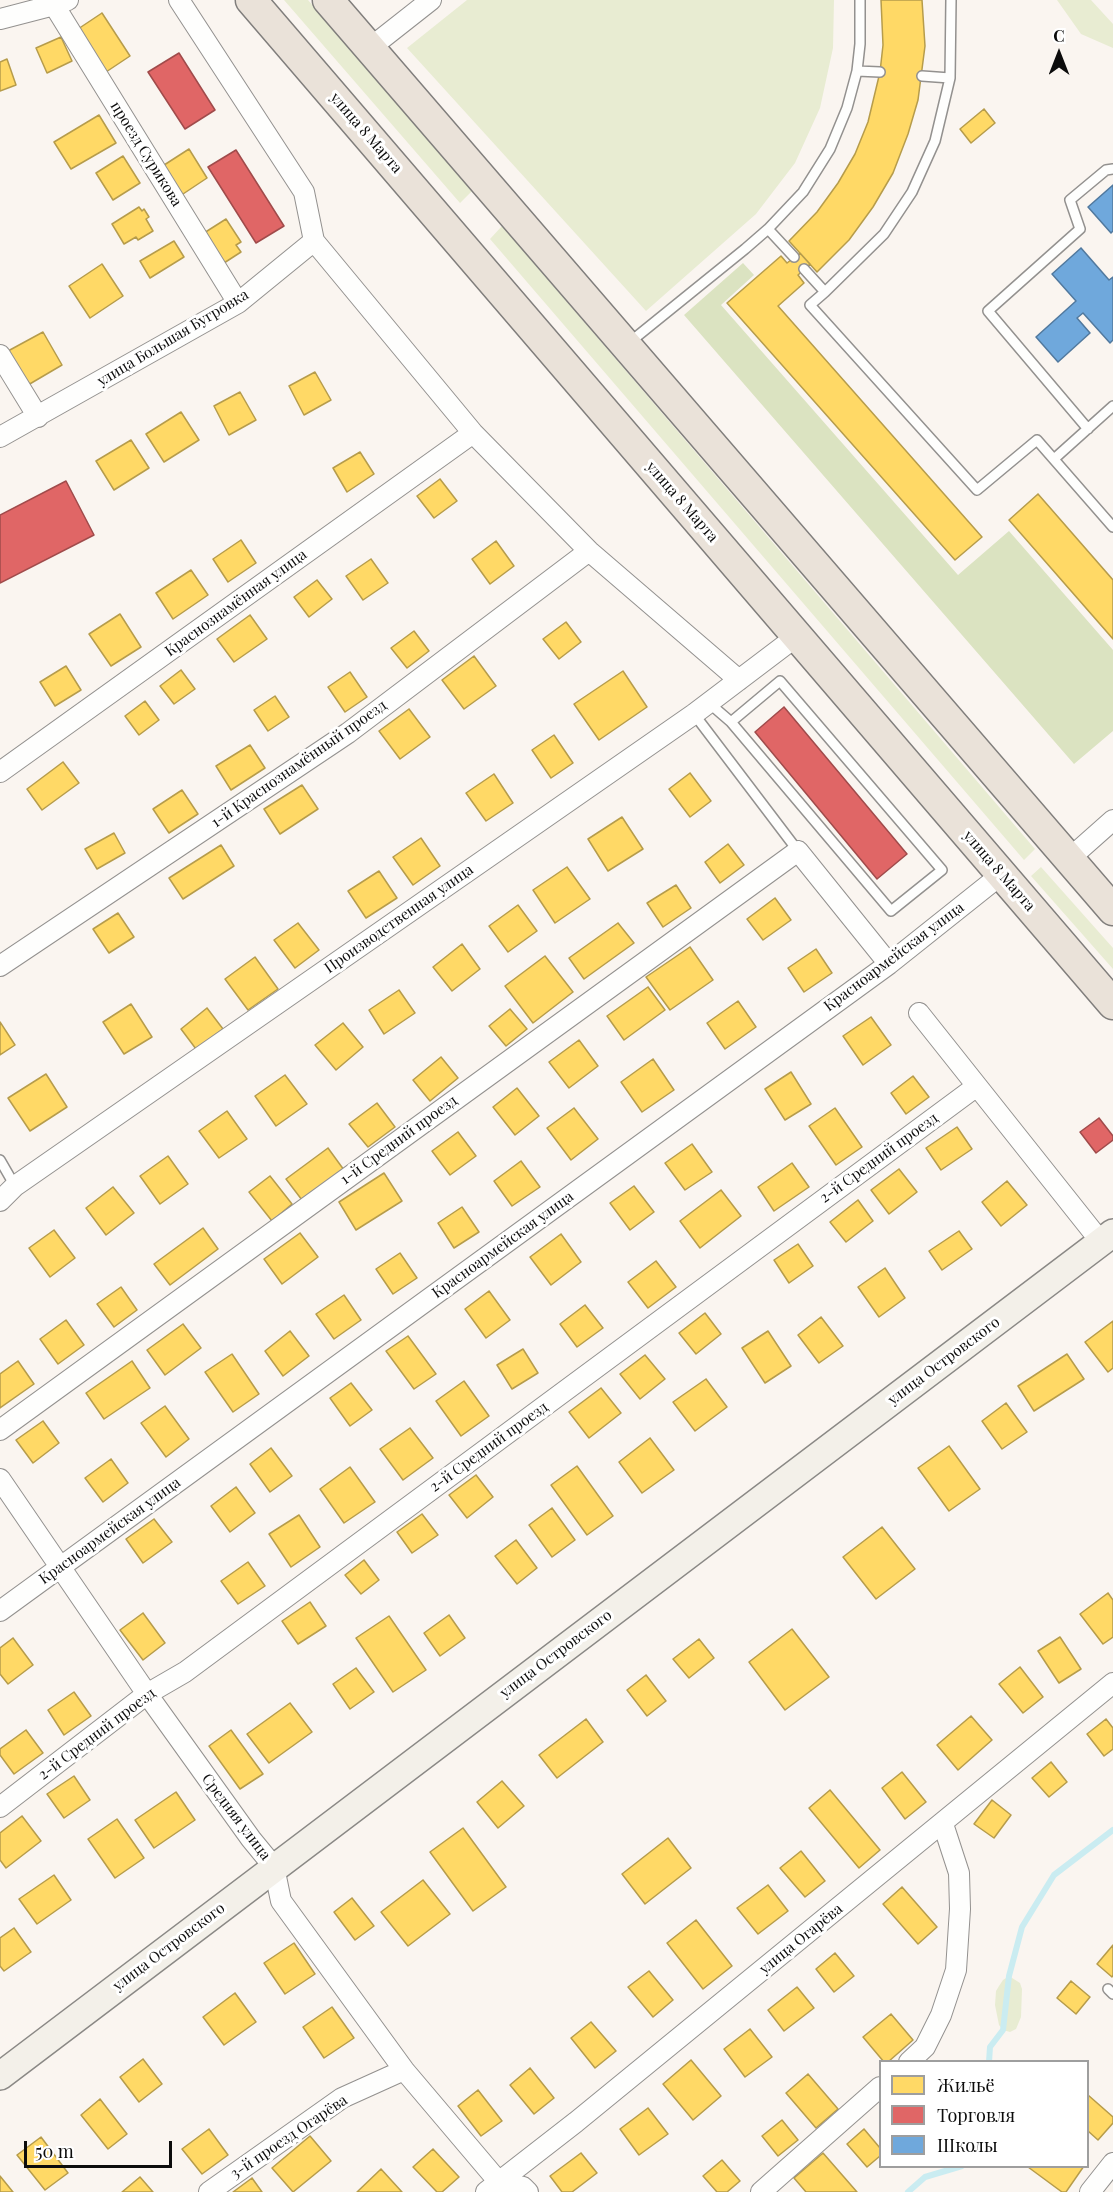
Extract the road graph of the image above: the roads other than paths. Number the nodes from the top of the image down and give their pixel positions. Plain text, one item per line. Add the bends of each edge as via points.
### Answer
1 (178, 0) edge
2 (251, 0) edge
3 (328, 0) edge
4 (431, 0) edge
5 (860, 0) edge
6 (951, 0) edge
7 (61, 3) edge
8 (0, 19) edge
9 (370, 48) junction
10 (857, 71) junction
11 (880, 72) dead end
12 (922, 76) dead end
13 (950, 78) junction
14 (1113, 168) edge
15 (768, 229) junction
16 (314, 240) junction
17 (794, 257) dead end
18 (804, 269) dead end
19 (825, 291) junction
20 (238, 303) junction
21 (625, 345) junction
22 (0, 355) edge
23 (1113, 406) edge
24 (38, 417) junction
25 (1088, 429) junction
26 (473, 433) junction
27 (0, 437) edge
28 (1054, 459) junction
29 (1113, 527) edge
30 (589, 551) junction
31 (797, 636) junction
32 (739, 680) junction
33 (701, 708) junction
34 (731, 722) junction
35 (0, 772) edge
36 (1113, 820) edge
37 (798, 851) junction
38 (1069, 859) junction
39 (1002, 874) junction
40 (1113, 910) edge
41 (889, 964) junction
42 (0, 966) edge
43 (1113, 1004) edge
44 (919, 1013) dead end
45 (977, 1086) junction
46 (0, 1160) edge
47 (15, 1186) junction
48 (0, 1201) edge
49 (1107, 1238) edge
50 (0, 1430) edge
51 (0, 1479) edge
52 (61, 1566) junction
53 (0, 1611) edge
54 (1113, 1683) edge
55 (147, 1694) junction
56 (0, 1807) edge
57 (943, 1824) junction
58 (274, 1867) junction
59 (910, 2060) edge
60 (404, 2070) junction
61 (0, 2076) edge
62 (879, 2088) edge
63 (1113, 2163) edge
64 (492, 2187) edge
65 (209, 2192) edge
66 (528, 2192) edge
67 (761, 2192) edge
68 (1090, 2192) edge

1 - 16 street via 304,192
2 - 31 main road, улица 8 Марта
3 - 9 main road
4 - 9 street
5 - 10 lane
6 - 13 lane
7 - 8 street
7 - 20 street, проезд Сурикова
9 - 21 main road
10 - 11 lane
10 - 15 lane via 830,149 803,192
12 - 13 lane
13 - 19 lane via 935,141 912,192 884,234
14 - 25 lane via 1070,200 1080,229 988,311
15 - 17 lane
15 - 21 lane
16 - 20 street, улица Большая Бугровка
16 - 26 street
18 - 19 lane
19 - 28 lane via 810,305 977,490 1037,440
20 - 24 street, улица Большая Бугровка
21 - 38 main road
22 - 24 street
23 - 25 lane
24 - 27 street, улица Большая Бугровка
25 - 28 lane
26 - 30 street
26 - 35 street, Краснознамённая улица
28 - 29 lane
30 - 32 street
30 - 42 street, 1-й Краснознамённый проезд via 348,733
31 - 32 street, Производственная улица
31 - 39 main road, улица 8 Марта
32 - 33 street, Производственная улица
33 - 34 lane
33 - 37 lane
33 - 47 street, Производственная улица
34 - 34 lane via 891,911 942,870 780,681
36 - 38 street
37 - 41 street
37 - 50 street, 1-й Средний проезд
38 - 40 main road
39 - 41 street, Красноармейская улица
39 - 43 main road, улица 8 Марта
41 - 52 street, Красноармейская улица
44 - 45 street
45 - 49 street
45 - 55 street, 2-й Средний проезд via 185,1672
46 - 47 lane
47 - 48 street, Производственная улица
49 - 58 street, улица Островского
51 - 52 street, Средняя улица
52 - 53 street, Красноармейская улица
52 - 55 street, Средняя улица
54 - 57 street, улица Огарёва
55 - 56 street, 2-й Средний проезд
55 - 58 street, Средняя улица
57 - 59 street via 959,1873 956,1970 925,2047
57 - 64 street, улица Огарёва
58 - 60 street, Средняя улица via 281,1901
58 - 61 street, улица Островского
60 - 64 street, Средняя улица
60 - 65 street, 3-й проезд Огарёва via 342,2098
62 - 67 street
63 - 68 street
64 - 66 street via 523,2187

